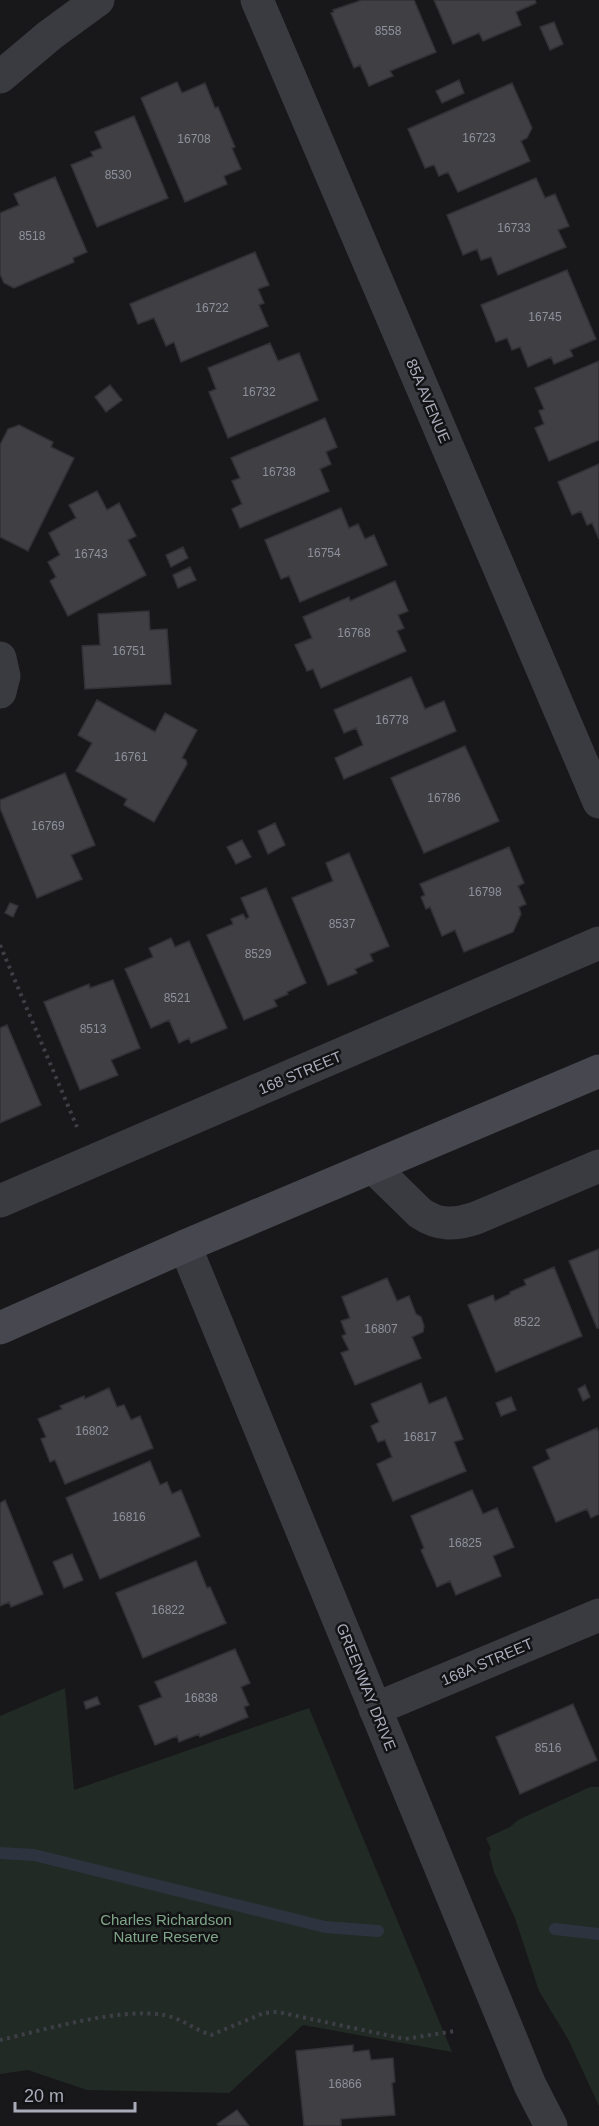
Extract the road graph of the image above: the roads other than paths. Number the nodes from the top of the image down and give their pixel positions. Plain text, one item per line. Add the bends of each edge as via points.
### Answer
1 (98, 0) edge
2 (257, 0) edge
3 (0, 77) edge
4 (0, 658) edge
5 (0, 692) edge
6 (599, 802) edge
7 (599, 944) edge
8 (599, 1071) edge
9 (599, 1166) edge
10 (373, 1167) junction
11 (0, 1201) edge
12 (185, 1246) junction
13 (0, 1328) edge
14 (599, 1615) edge
15 (375, 1709) junction
16 (550, 2126) edge

1 - 3 street
2 - 6 street, 85A AVENUE
4 - 5 street via 4,676
7 - 11 street, 168 STREET
8 - 10 main road
9 - 10 street via 458,1224 438,1223 420,1213
10 - 12 main road
12 - 13 main road
12 - 15 street, GREENWAY DRIVE
14 - 15 street, 168A STREET
15 - 16 street, GREENWAY DRIVE

